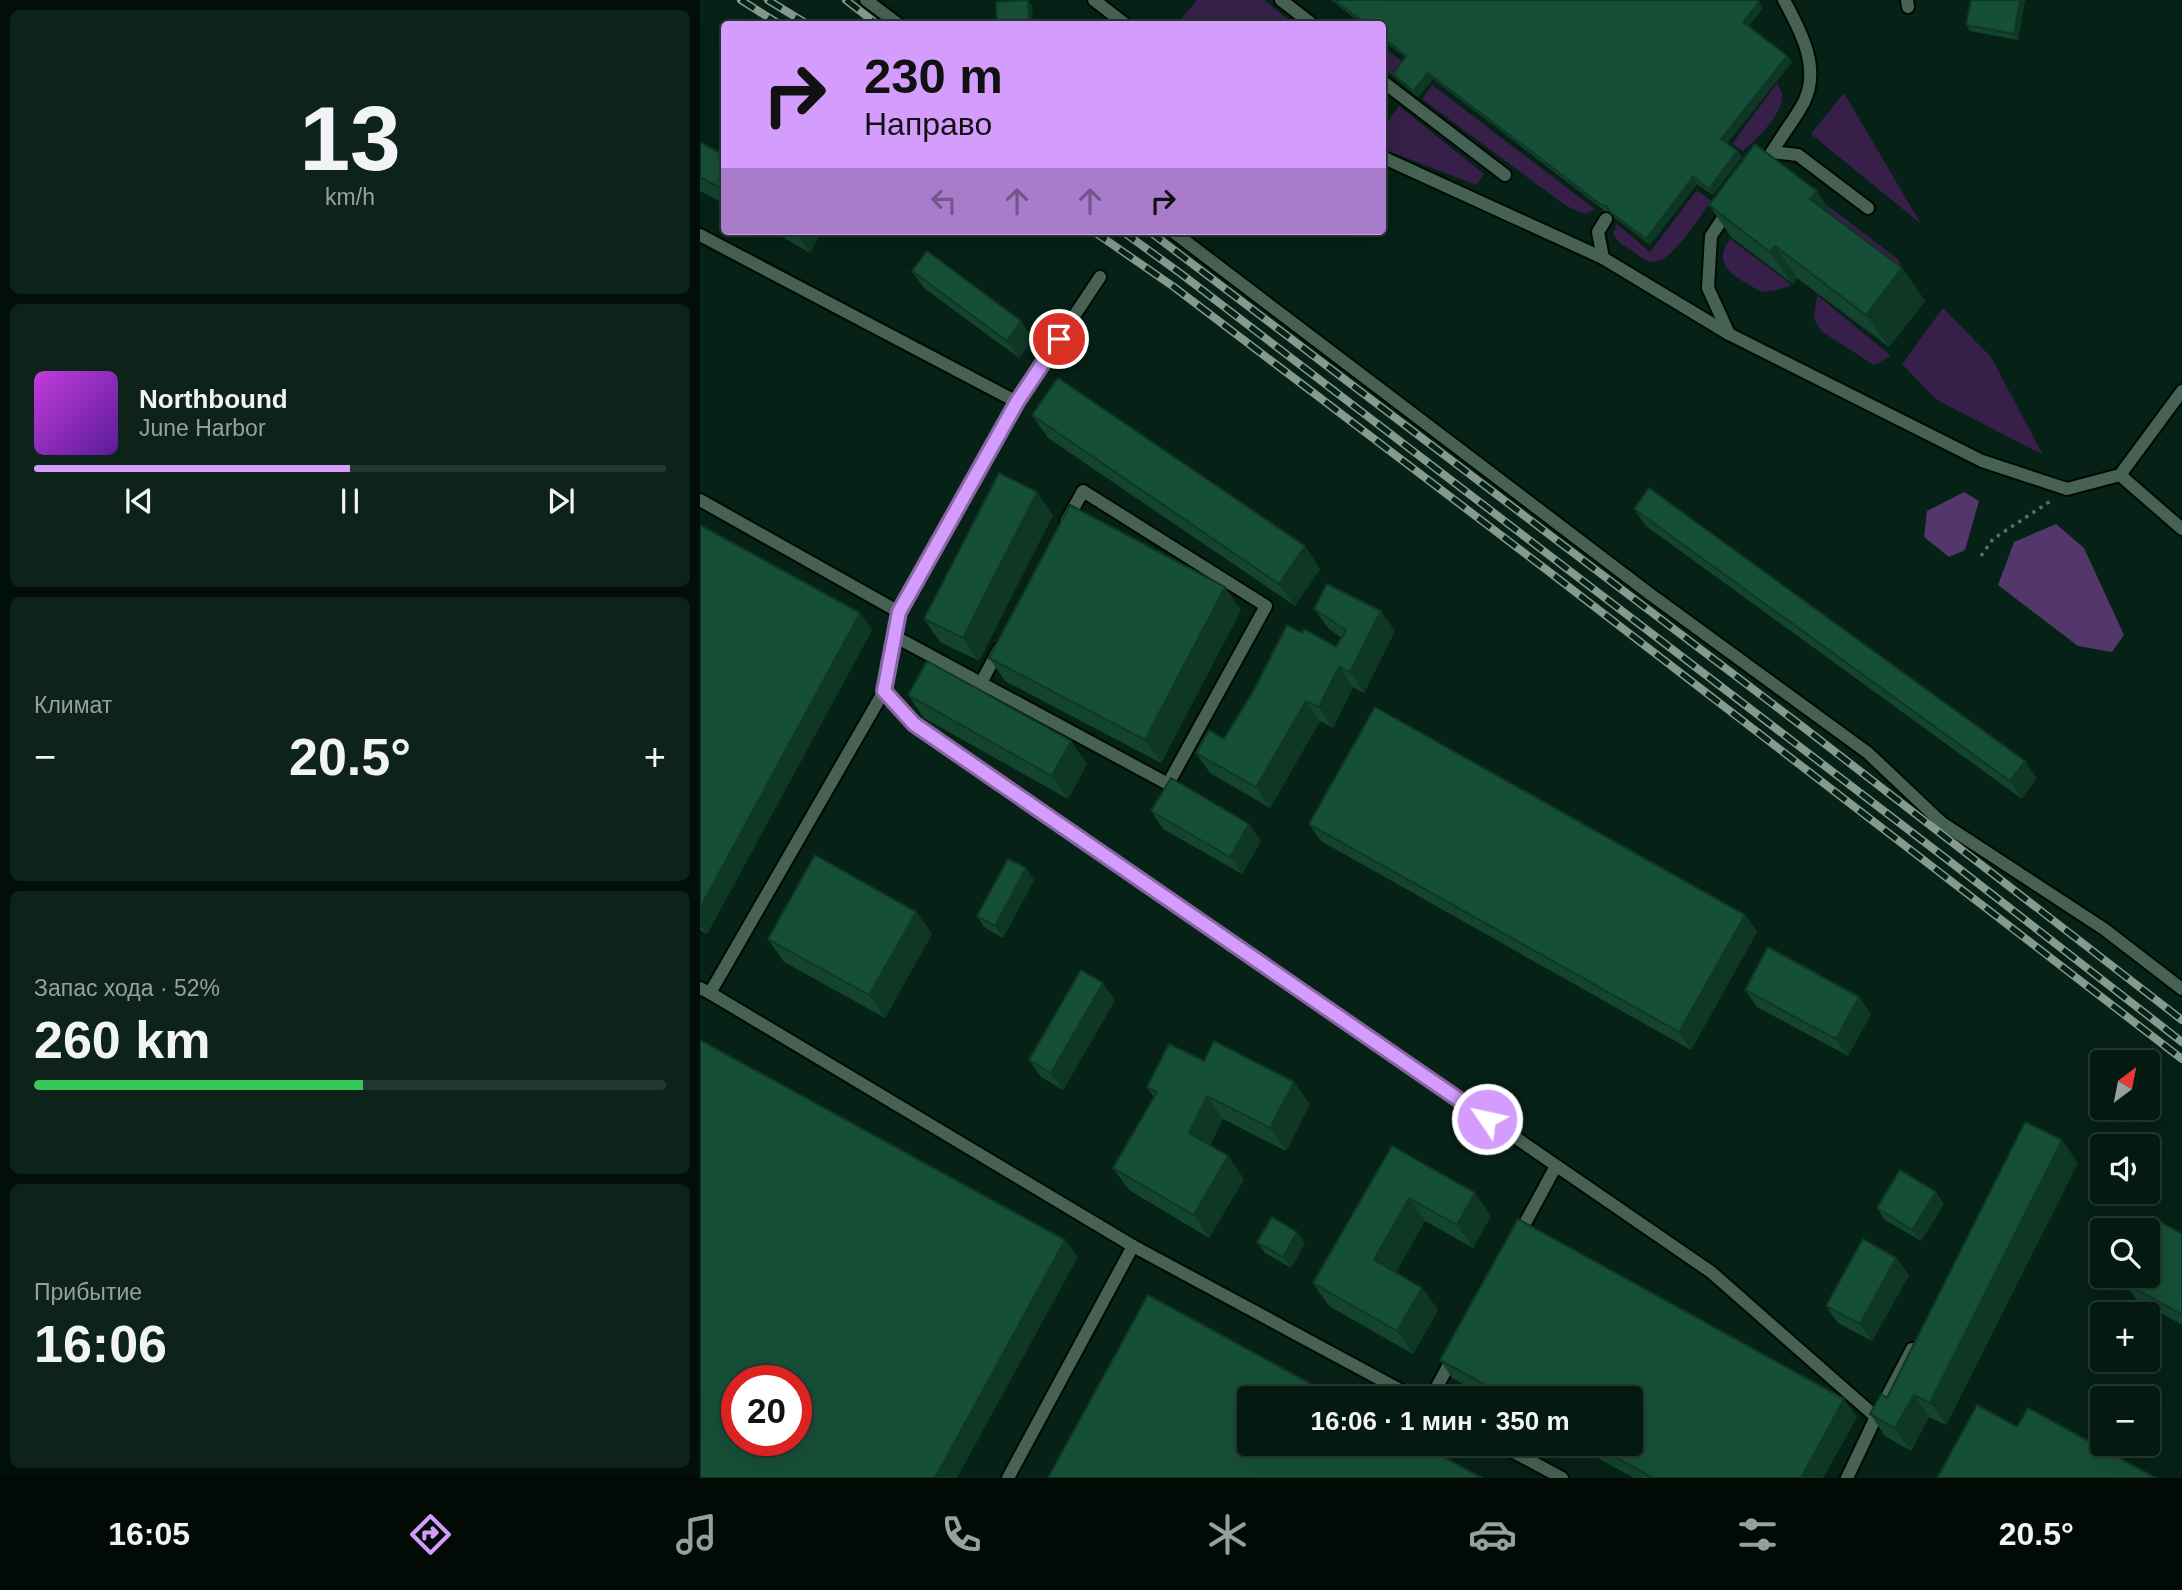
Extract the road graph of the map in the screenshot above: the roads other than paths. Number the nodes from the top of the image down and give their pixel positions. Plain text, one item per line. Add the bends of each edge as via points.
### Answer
1 (866, 0) edge
2 (1094, 0) edge
3 (1282, 0) edge
4 (1784, 0) edge
5 (894, 21) edge
6 (1121, 21) edge
7 (1308, 21) edge
8 (1386, 89) edge
9 (1772, 152) junction
10 (1386, 159) edge
11 (1760, 167) edge
12 (1505, 176) dead end
13 (1738, 197) edge
14 (1868, 208) dead end
15 (1606, 219) dead end
16 (700, 235) edge
17 (1177, 235) edge
18 (1603, 258) junction
19 (1100, 277) dead end
20 (1729, 334) junction
21 (2182, 391) edge
22 (1017, 402) junction
23 (2120, 475) junction
24 (700, 500) edge
25 (2182, 529) edge
26 (1057, 539) edge
27 (899, 612) junction
28 (1007, 635) edge
29 (894, 636) junction
30 (981, 683) junction
31 (884, 691) junction
32 (2182, 989) edge
33 (705, 990) edge
34 (1556, 1166) junction
35 (1133, 1246) junction
36 (1510, 1252) edge
37 (1915, 1342) edge
38 (1457, 1349) edge
39 (1393, 1386) edge
40 (1437, 1386) edge
41 (1876, 1417) junction
42 (1521, 1456) edge
43 (1008, 1478) edge
44 (1562, 1478) edge
45 (1847, 1478) edge

1 - 5 lane
2 - 6 lane
3 - 7 lane
4 - 9 lane via 1804,36 1810,73 1805,99
8 - 12 lane
9 - 11 lane
9 - 14 lane via 1798,155
10 - 18 lane
13 - 20 lane via 1711,236 1707,288
15 - 18 lane via 1598,232
16 - 22 lane
17 - 32 lane via 1868,753 1942,822 2104,929
18 - 20 lane
19 - 22 lane
20 - 23 lane via 1982,461 2067,489
21 - 23 lane
22 - 27 lane
23 - 25 lane
24 - 27 lane
26 - 30 lane via 1083,491 1266,606 1168,784
27 - 29 lane
28 - 30 lane
29 - 30 lane
29 - 31 lane
31 - 33 lane
31 - 34 lane via 914,724
33 - 35 lane
34 - 36 lane
34 - 41 lane via 1710,1272
35 - 39 lane
35 - 43 lane
37 - 41 lane
38 - 40 lane
41 - 45 lane
42 - 44 lane

